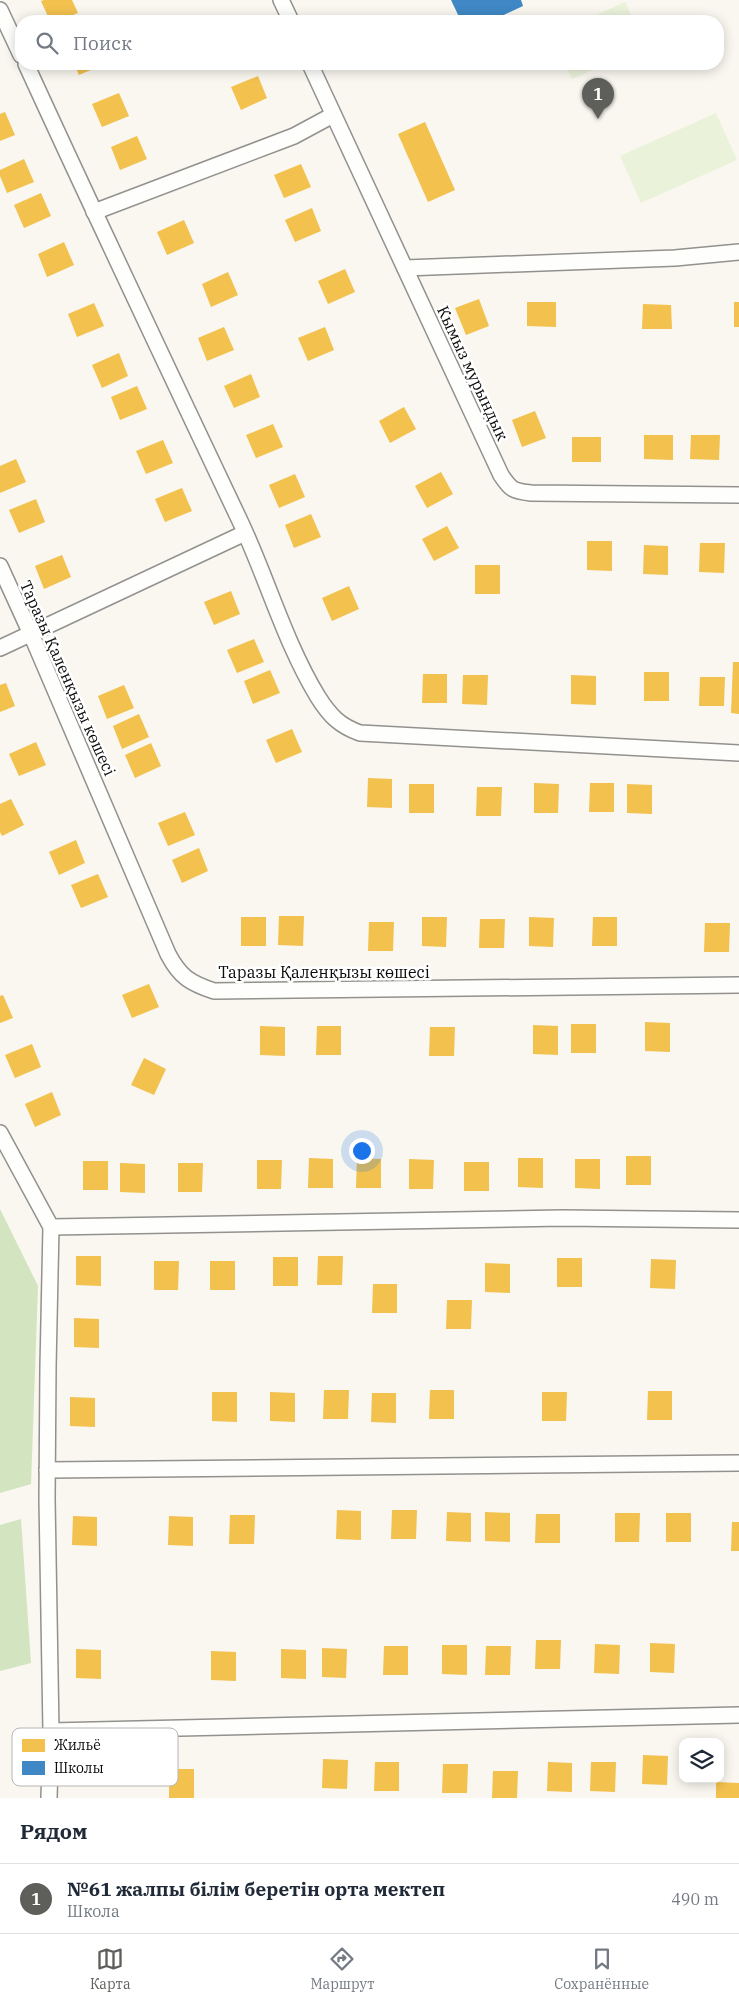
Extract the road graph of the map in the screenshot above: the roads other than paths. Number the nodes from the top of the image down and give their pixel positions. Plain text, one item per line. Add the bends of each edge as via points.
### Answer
1 (281, 0) edge
2 (0, 10) edge
3 (288, 15) edge
4 (15, 42) edge
5 (29, 70) edge
6 (313, 70) edge
7 (333, 115) junction
8 (94, 212) junction
9 (739, 252) edge
10 (405, 268) junction
11 (739, 495) edge
12 (246, 533) junction
13 (0, 566) edge
14 (31, 634) junction
15 (0, 648) edge
16 (739, 754) edge
17 (739, 985) edge
18 (0, 1133) edge
19 (739, 1220) edge
20 (52, 1226) junction
21 (739, 1462) edge
22 (48, 1470) junction
23 (739, 1715) edge
24 (51, 1728) edge
25 (178, 1728) edge

1 - 3 street
2 - 4 street
5 - 8 street
6 - 7 street, Кымыз мурындык
7 - 8 street via 294,136
7 - 10 street, Кымыз мурындык
8 - 12 street
9 - 10 street via 675,258
10 - 11 street, Кымыз мурындык via 501,475 515,492
12 - 14 street
12 - 16 street via 296,653 331,715 344,727 360,733
13 - 14 street, Таразы Қаленқызы көшесі
14 - 15 street
14 - 17 street, Таразы Қаленқызы көшесі via 168,954 176,969 198,986 214,991
18 - 20 street
19 - 20 street via 562,1218
20 - 22 street
21 - 22 street
22 - 24 street
23 - 25 street

